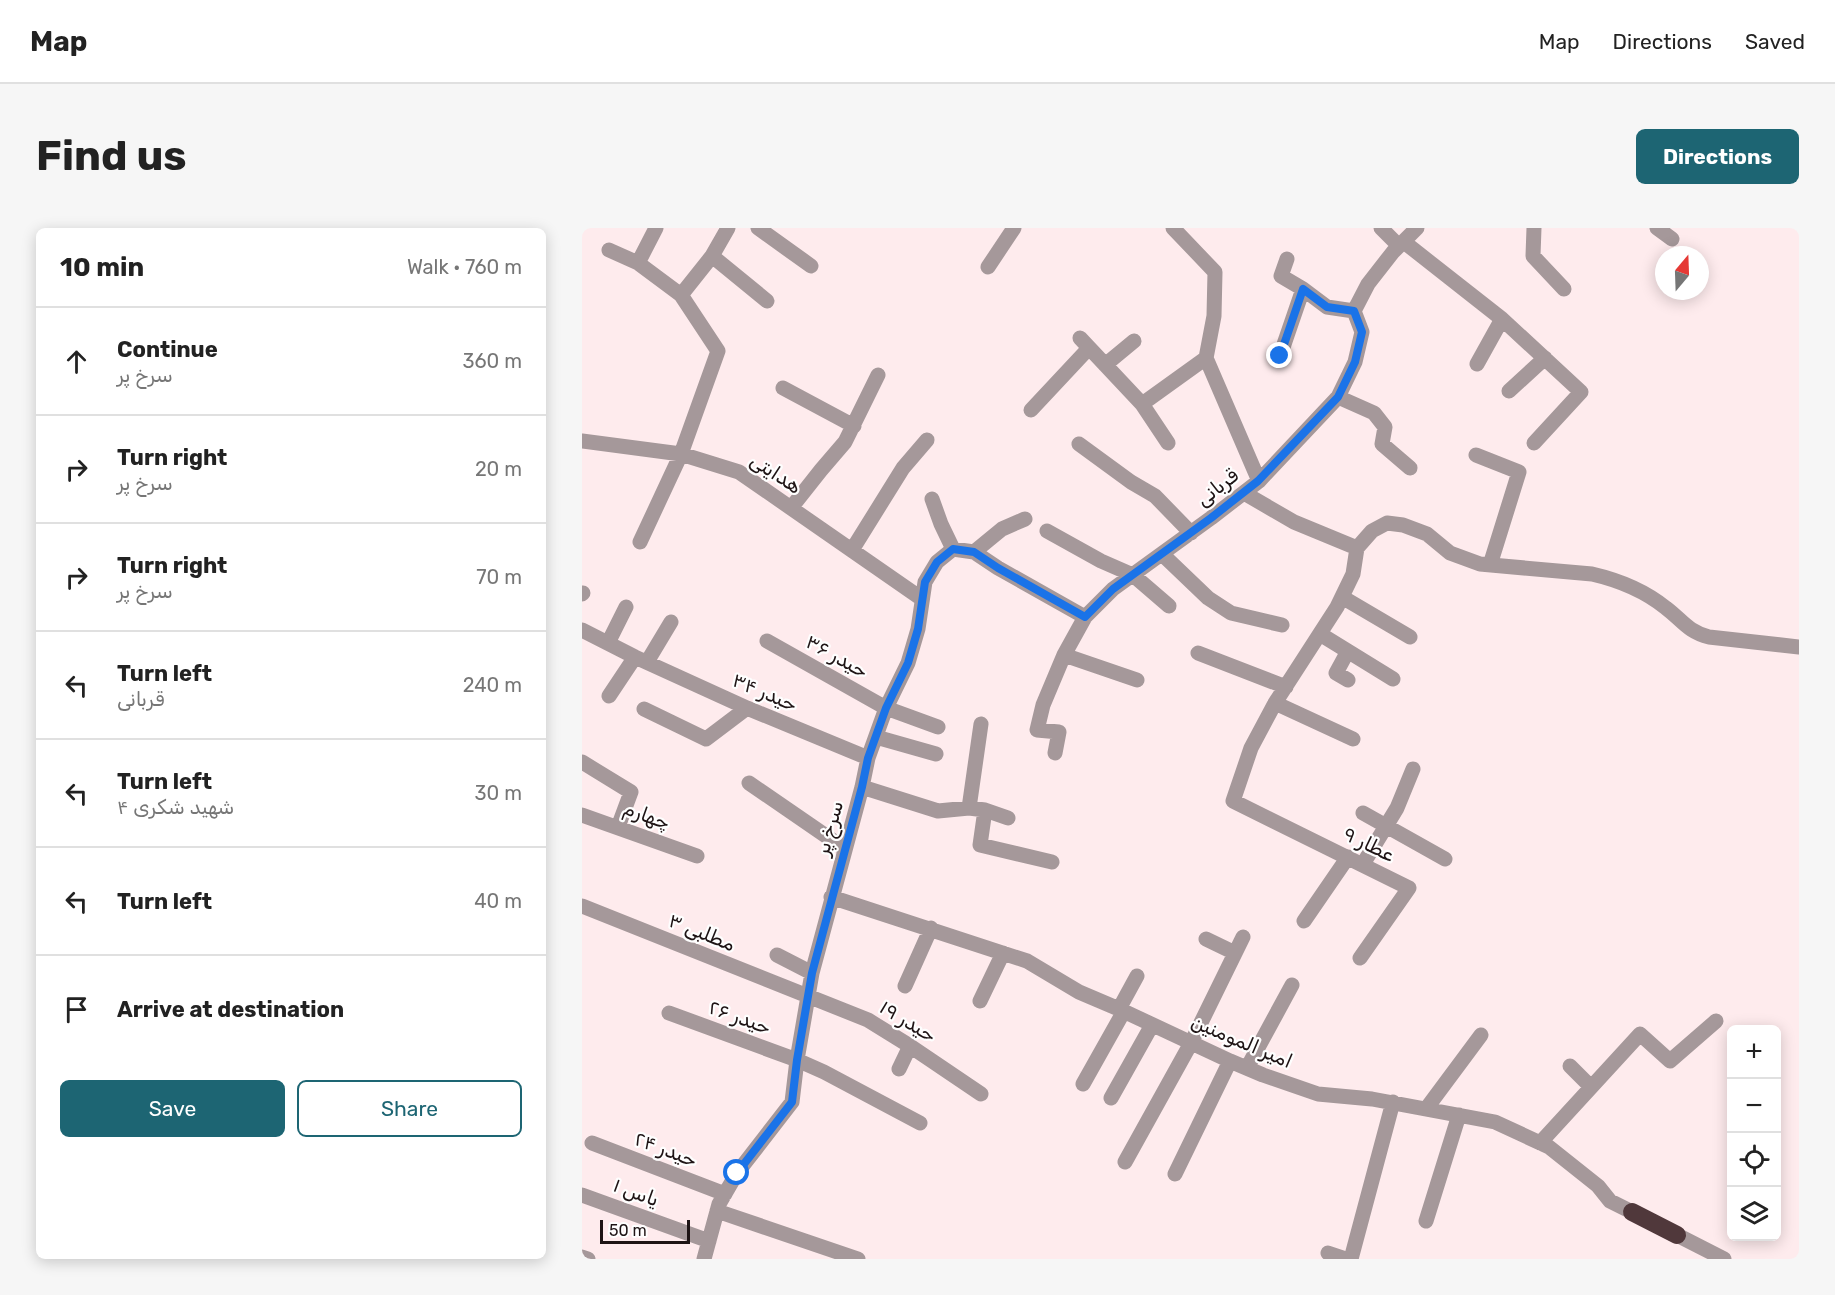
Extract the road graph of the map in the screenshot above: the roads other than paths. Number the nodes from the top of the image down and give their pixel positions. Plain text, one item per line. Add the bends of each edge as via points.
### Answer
1 (656, 228) edge
2 (728, 228) edge
3 (758, 228) edge
4 (1014, 228) edge
5 (1173, 228) edge
6 (1381, 228) edge
7 (1417, 228) edge
8 (1534, 228) edge
9 (1658, 228) edge
10 (1672, 239) dead end
11 (1402, 244) junction
12 (609, 250) dead end
13 (711, 256) junction
14 (1287, 259) dead end
15 (638, 262) junction
16 (811, 266) dead end
17 (988, 267) dead end
18 (1303, 289) junction
19 (1564, 289) dead end
20 (681, 295) junction
21 (767, 301) dead end
22 (1354, 311) junction
23 (1502, 319) junction
24 (1134, 341) dead end
25 (1280, 356) dead end
26 (1206, 358) junction
27 (1545, 358) junction
28 (1477, 364) dead end
29 (1105, 365) junction
30 (878, 375) dead end
31 (783, 388) dead end
32 (1509, 391) dead end
33 (1338, 397) junction
34 (1142, 404) junction
35 (1031, 410) dead end
36 (854, 426) junction
37 (927, 440) dead end
38 (582, 441) edge
39 (1534, 442) dead end
40 (1168, 443) dead end
41 (1079, 444) dead end
42 (681, 454) junction
43 (1476, 455) dead end
44 (1410, 468) dead end
45 (1258, 481) junction
46 (1244, 493) junction
47 (932, 499) dead end
48 (791, 508) junction
49 (1025, 519) dead end
50 (1047, 531) dead end
51 (1191, 533) junction
52 (640, 542) dead end
53 (1357, 548) junction
54 (953, 549) junction
55 (852, 550) junction
56 (974, 552) junction
57 (1162, 554) junction
58 (1490, 565) junction
59 (1133, 574) junction
60 (1342, 597) junction
61 (922, 599) junction
62 (1169, 606) dead end
63 (626, 607) dead end
64 (1085, 617) junction
65 (671, 622) dead end
66 (1282, 625) dead end
67 (583, 634) edge
68 (1320, 634) junction
69 (1410, 637) dead end
70 (767, 641) dead end
71 (608, 643) junction
72 (1799, 647) edge
73 (1348, 651) junction
74 (1198, 653) dead end
75 (1064, 655) junction
76 (641, 660) junction
77 (1393, 679) dead end
78 (1137, 680) dead end
79 (1348, 680) dead end
80 (1286, 687) junction
81 (609, 696) dead end
82 (1275, 703) junction
83 (747, 708) junction
84 (886, 708) junction
85 (644, 709) dead end
86 (981, 724) dead end
87 (938, 727) dead end
88 (876, 737) junction
89 (1353, 739) dead end
90 (1055, 753) dead end
91 (936, 754) dead end
92 (868, 758) junction
93 (582, 762) edge
94 (1413, 769) dead end
95 (749, 783) dead end
96 (862, 787) junction
97 (969, 808) junction
98 (985, 810) junction
99 (1363, 813) dead end
100 (582, 815) edge
101 (1008, 818) dead end
102 (1386, 826) junction
103 (618, 827) junction
104 (845, 849) junction
105 (697, 856) dead end
106 (1348, 857) junction
107 (1444, 859) dead end
108 (1052, 862) dead end
109 (1363, 864) junction
110 (831, 897) junction
111 (582, 906) edge
112 (1304, 921) dead end
113 (931, 928) junction
114 (1243, 937) dead end
115 (1206, 939) dead end
116 (1003, 953) junction
117 (1235, 953) junction
118 (777, 955) dead end
119 (1360, 958) dead end
120 (812, 973) junction
121 (1137, 976) dead end
122 (1292, 985) dead end
123 (905, 986) dead end
124 (807, 997) junction
125 (980, 1001) dead end
126 (1121, 1010) junction
127 (669, 1013) dead end
128 (1716, 1021) dead end
129 (1152, 1025) junction
130 (1481, 1035) dead end
131 (1191, 1043) junction
132 (910, 1046) junction
133 (797, 1060) junction
134 (1230, 1061) junction
135 (1570, 1066) dead end
136 (1247, 1068) junction
137 (899, 1069) dead end
138 (1083, 1084) dead end
139 (1591, 1087) junction
140 (981, 1094) dead end
141 (1111, 1098) dead end
142 (1393, 1102) junction
143 (1426, 1109) junction
144 (1459, 1115) junction
145 (920, 1123) dead end
146 (592, 1143) dead end
147 (1540, 1143) junction
148 (1125, 1162) dead end
149 (1174, 1174) dead end
150 (725, 1194) junction
151 (582, 1195) edge
152 (717, 1211) junction
153 (1632, 1212) joint
154 (1426, 1221) dead end
155 (1677, 1235) joint
156 (709, 1241) junction
157 (1328, 1253) dead end
158 (582, 1257) edge
159 (588, 1259) edge
160 (704, 1259) edge
161 (858, 1259) edge
162 (1346, 1259) edge
163 (1351, 1259) edge
164 (1724, 1259) edge

1 - 15 street
2 - 13 street
3 - 16 street
4 - 17 street
5 - 26 street via 1215,272 1214,316
6 - 11 street
7 - 11 street
8 - 19 street via 1533,256
9 - 10 street
11 - 22 street via 1368,284
11 - 23 street
12 - 15 street
13 - 20 street
13 - 21 street
14 - 18 street via 1281,276
15 - 20 street
18 - 22 street via 1327,307
18 - 25 street
20 - 42 street via 718,351
22 - 33 street, قربانی via 1362,332 1355,362
23 - 27 street
23 - 28 street
24 - 29 street
26 - 34 street
26 - 45 street
27 - 32 street
27 - 39 street via 1581,392
29 - 34 street
29 - 35 street via 1085,343
30 - 36 street
31 - 36 street
33 - 44 street via 1374,413 1385,427 1382,444
33 - 45 street, قربانی
34 - 40 street
36 - 48 street
37 - 55 street via 903,468
38 - 42 street, هدایتی
41 - 51 street via 1155,496
42 - 48 street, هدایتی via 739,472
42 - 52 street
43 - 58 street via 1519,472
45 - 46 street, قربانی
46 - 51 street, قربانی
46 - 53 street via 1294,522
47 - 54 street
48 - 55 street, هدایتی
49 - 56 street via 1002,529
50 - 59 street
51 - 57 street, قربانی
53 - 58 street via 1372,531 1387,524 1403,525 1426,534 1450,553
53 - 60 street via 1353,574
54 - 56 street
54 - 61 street, سرخ پر via 937,562 925,582
55 - 61 street, هدایتی
56 - 64 street
57 - 59 street, قربانی
57 - 66 street via 1231,613
58 - 72 street via 1592,574 1651,598 1697,634
59 - 62 street
59 - 64 street, قربانی
60 - 68 street
60 - 69 street
61 - 84 street, سرخ پر via 908,663
63 - 71 street
64 - 75 street, قربانی
65 - 76 street
67 - 71 street, حیدر ۳۴
68 - 73 street
68 - 80 street
70 - 84 street, حیدر ۳۶
71 - 76 street, حیدر ۳۴
73 - 77 street
73 - 79 street via 1336,673
74 - 80 street
75 - 78 street
75 - 90 street, قربانی via 1037,730 1059,732
76 - 81 street
76 - 83 street, حیدر ۳۴
80 - 82 street
82 - 89 street
82 - 106 street, عطار ۹ via 1251,748 1233,801
83 - 85 street via 706,740
83 - 92 street, حیدر ۳۴
84 - 87 street, حیدر ۳۶
84 - 88 street, سرخ پر
86 - 97 street
88 - 91 street
88 - 92 street, سرخ پر
92 - 96 street, سرخ پر
93 - 103 street via 631,792
94 - 102 street
95 - 104 street
96 - 97 street via 938,811
96 - 104 street, سرخ پر
97 - 98 street
98 - 101 street
98 - 108 street via 980,845
99 - 102 street
100 - 103 street, چهارم
102 - 107 street
102 - 109 street
103 - 105 street, چهارم
104 - 110 street, سرخ پر
106 - 109 street, عطار ۹
106 - 112 street
109 - 119 street, عطار ۹ via 1409,888
110 - 113 street, امیر المومنین
110 - 120 street, سرخ پر
111 - 124 street, مطلبی ۳
113 - 116 street, امیر المومنین
113 - 123 street
114 - 117 street
115 - 117 street
116 - 125 street
116 - 126 street, امیر المومنین via 1027,961 1079,992
117 - 131 street
118 - 120 street
120 - 124 street, سرخ پر
121 - 126 street
122 - 136 street
124 - 132 street, حیدر ۱۹ via 868,1020
124 - 133 street, سرخ پر
126 - 129 street, امیر المومنین
126 - 138 street
127 - 133 street, حیدر ۲۶
128 - 139 street via 1670,1061 1640,1034
129 - 131 street, امیر المومنین
129 - 141 street
130 - 143 street
131 - 134 street, امیر المومنین
131 - 148 street
132 - 137 street
132 - 140 street, حیدر ۱۹
133 - 145 street, حیدر ۲۶
133 - 150 street, سرخ پر via 792,1102
134 - 136 street, امیر المومنین
134 - 149 street
135 - 139 street
136 - 142 street, امیر المومنین via 1318,1094
139 - 147 street
142 - 143 street, امیر المومنین
142 - 163 street
143 - 144 street, امیر المومنین
144 - 147 street, امیر المومنین via 1495,1122
144 - 154 street
146 - 150 street, حیدر ۲۴
147 - 153 street, امیر المومنین via 1598,1186 1610,1201
150 - 152 street, سرخ پر
151 - 156 street, یاس ۱
152 - 156 street, سرخ پر
152 - 161 street
153 - 155 highway
155 - 164 street
156 - 160 street, سرخ پر
157 - 162 street
158 - 159 street

